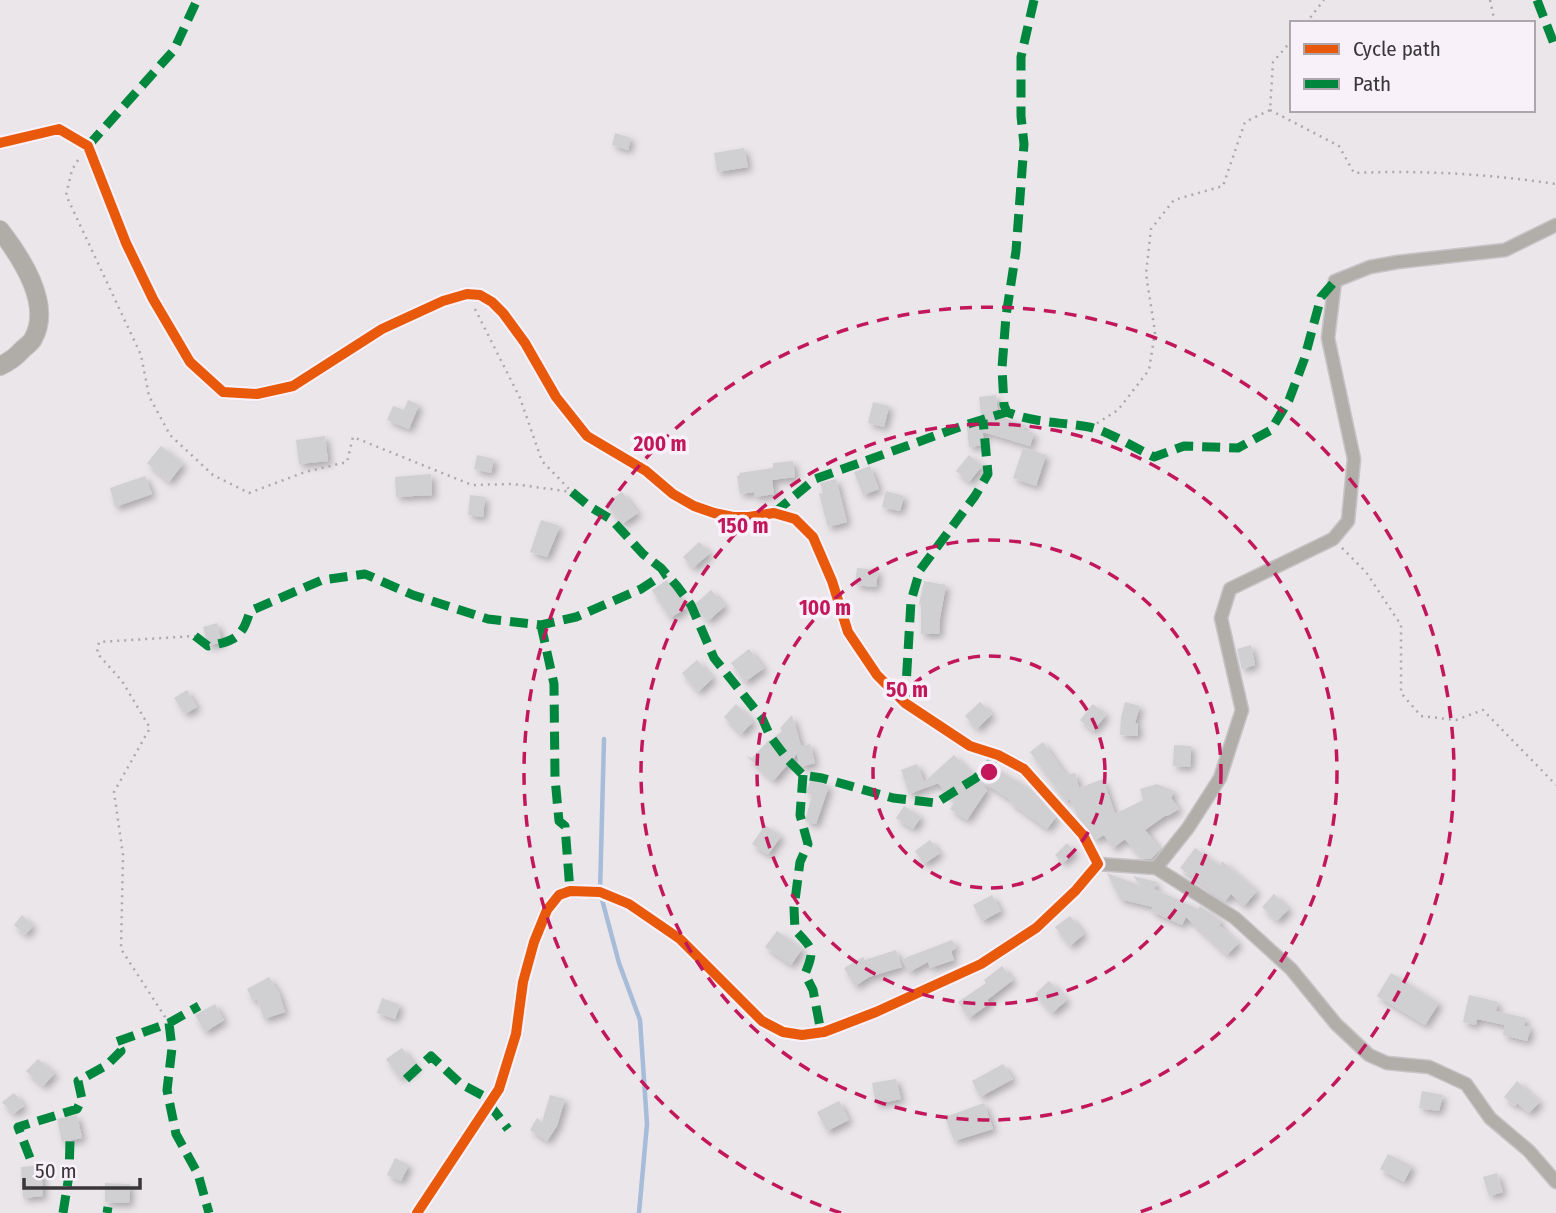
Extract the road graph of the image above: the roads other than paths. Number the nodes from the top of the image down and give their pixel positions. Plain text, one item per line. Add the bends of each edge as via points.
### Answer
1 (0, 143) edge
2 (1556, 225) edge
3 (0, 230) edge
4 (0, 366) edge
5 (1098, 864) junction
6 (1156, 868) junction
7 (1556, 1182) edge
8 (417, 1213) edge

1 - 5 street via 59,129 88,146 153,299 190,362 223,392 257,394 293,386 382,329 443,301 467,294 492,302 587,436 646,471 673,494 714,513 749,517 774,513 795,519 813,537 848,632 877,675 905,704 970,746 1024,769 1083,835
2 - 6 street via 1505,250 1370,267 1335,281 1328,338 1354,459 1348,522 1333,539 1230,589 1221,618 1241,710 1220,778
3 - 4 main road via 19,254 34,285 39,314 34,338 11,362
5 - 6 street
5 - 8 street via 1036,928 981,964 876,1012 824,1032 802,1035 762,1021 680,939 629,904 600,892 559,894 534,942 516,1034 499,1089
6 - 7 street via 1235,918 1291,969 1336,1024 1369,1055 1387,1063 1429,1067 1466,1084 1490,1118

